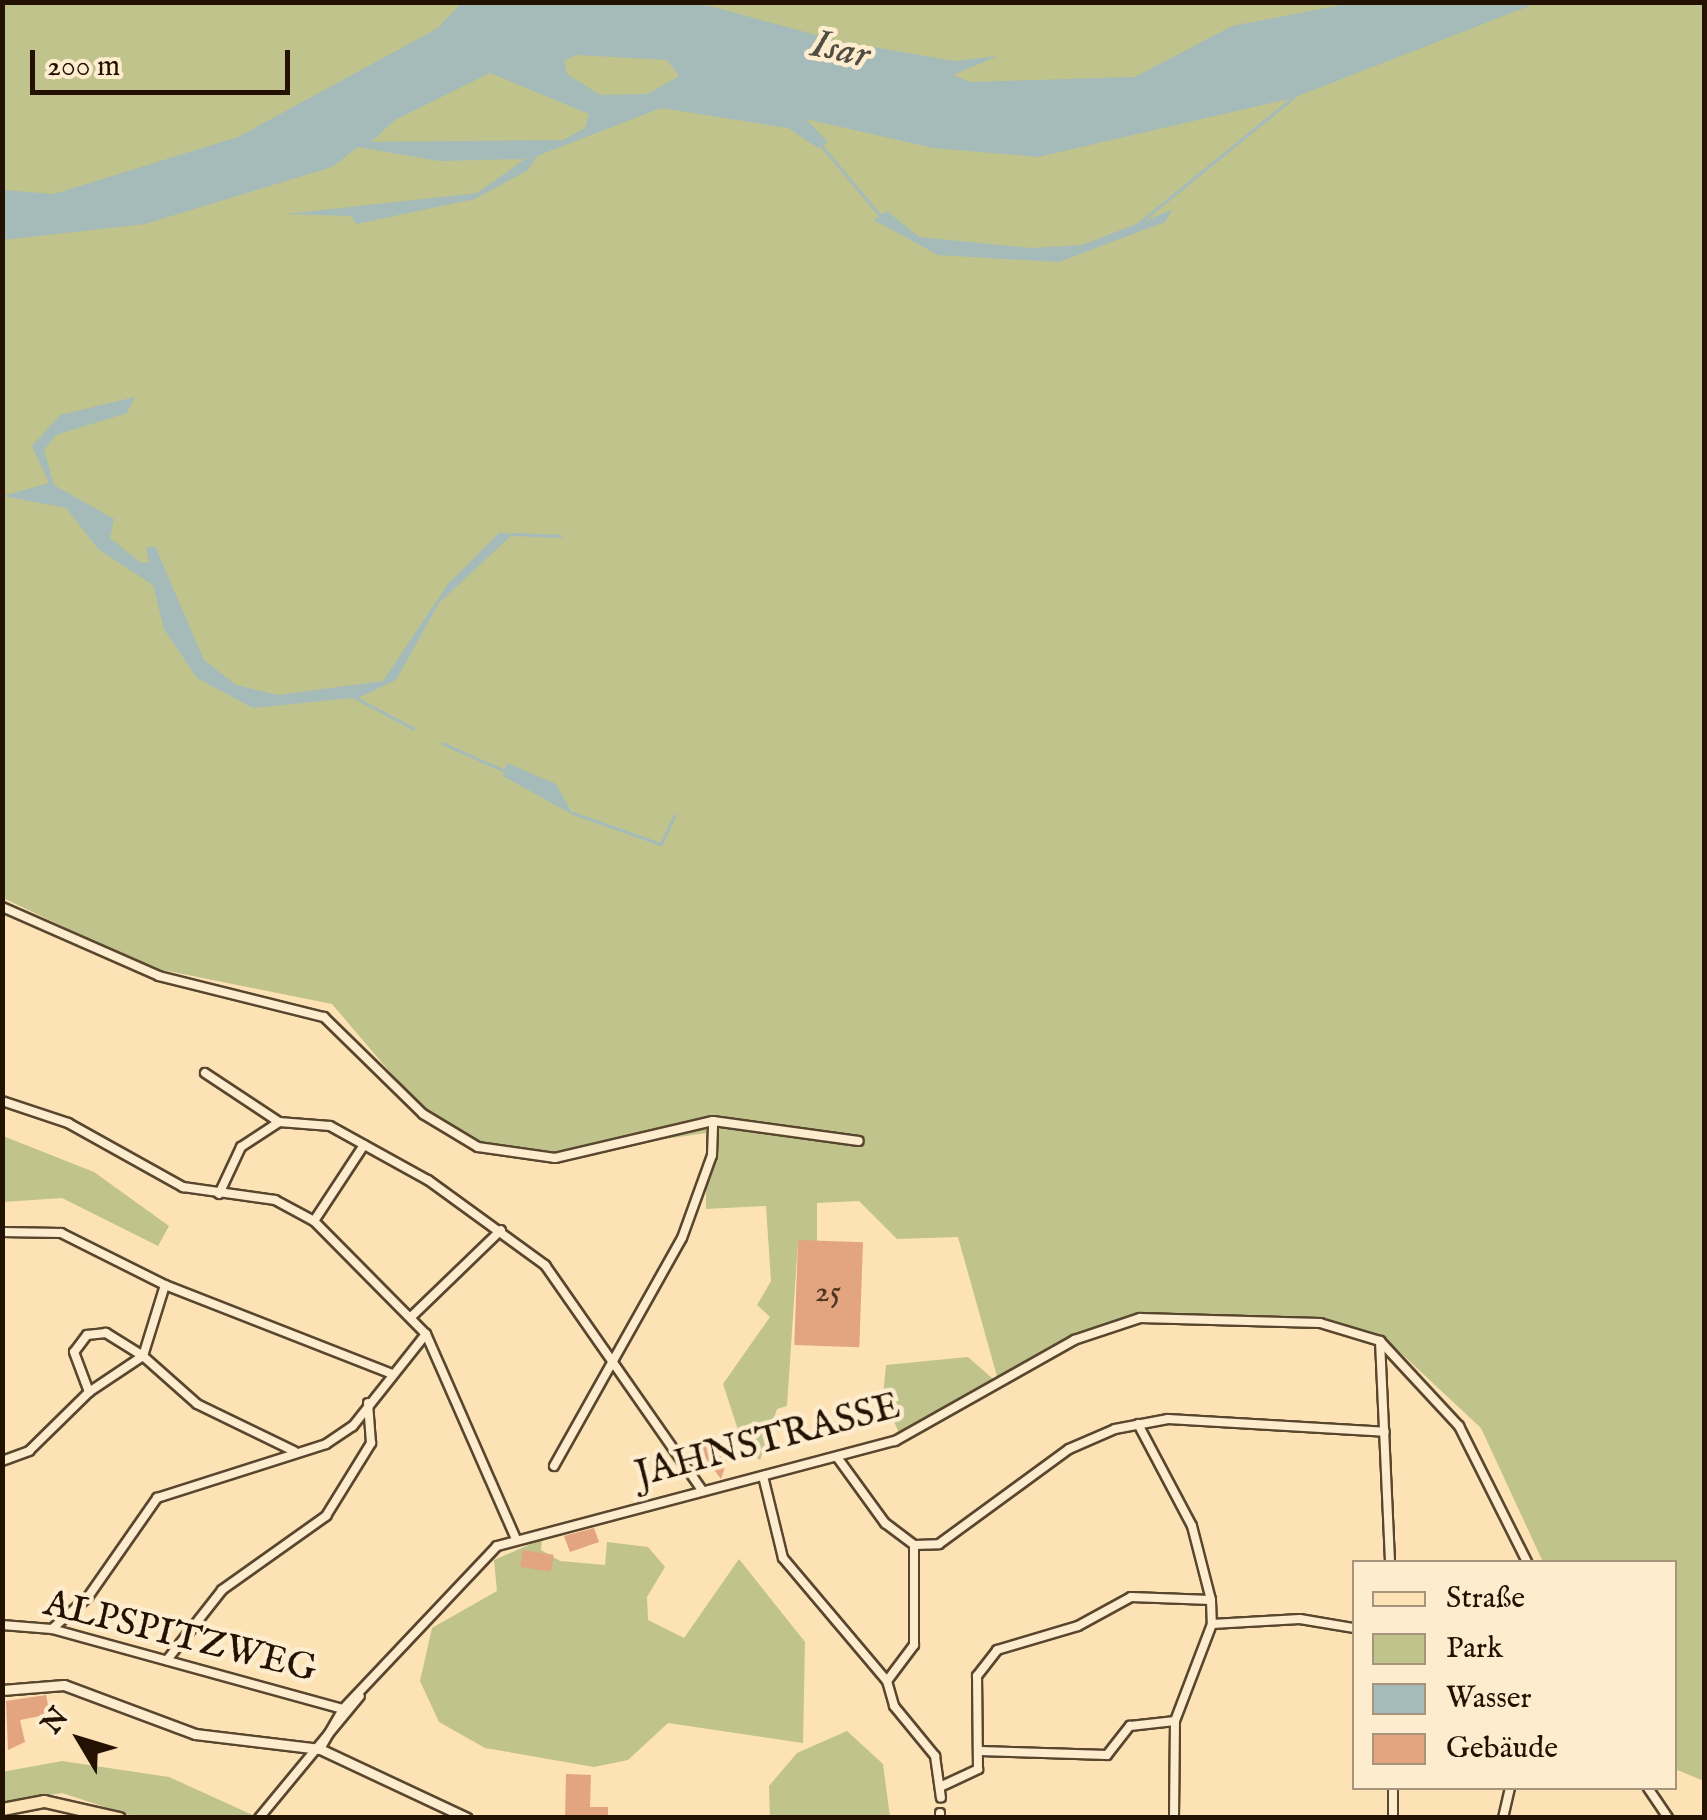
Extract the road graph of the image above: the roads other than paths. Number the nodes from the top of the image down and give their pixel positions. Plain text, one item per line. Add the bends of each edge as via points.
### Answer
1 (2, 907) edge
2 (206, 1073) dead end
3 (2, 1101) edge
4 (713, 1121) junction
5 (279, 1122) junction
6 (859, 1141) dead end
7 (364, 1145) junction
8 (219, 1194) junction
9 (314, 1221) junction
10 (501, 1230) junction
11 (2, 1232) edge
12 (165, 1285) junction
13 (411, 1317) junction
14 (426, 1334) junction
15 (1380, 1340) junction
16 (613, 1351) junction
17 (143, 1356) junction
18 (390, 1373) junction
19 (89, 1392) junction
20 (368, 1403) junction
21 (1138, 1424) junction
22 (1384, 1432) junction
23 (294, 1450) junction
24 (836, 1456) junction
25 (2, 1462) edge
26 (554, 1466) dead end
27 (763, 1476) junction
28 (702, 1490) junction
29 (515, 1537) junction
30 (914, 1545) junction
31 (1390, 1560) edge
32 (1526, 1560) edge
33 (1211, 1600) junction
34 (1212, 1624) junction
35 (2, 1625) edge
36 (1352, 1628) edge
37 (52, 1629) junction
38 (168, 1660) junction
39 (886, 1682) junction
40 (2, 1690) edge
41 (360, 1696) junction
42 (343, 1709) junction
43 (1176, 1721) junction
44 (320, 1749) junction
45 (980, 1751) junction
46 (942, 1786) junction
47 (1393, 1790) edge
48 (1510, 1790) edge
49 (1650, 1790) edge
50 (941, 1798) dead end
51 (1662, 1805) junction
52 (2, 1809) edge
53 (119, 1818) edge
54 (259, 1818) edge
55 (466, 1818) edge
56 (1174, 1818) edge
57 (1393, 1818) edge
58 (1503, 1818) edge
59 (1659, 1818) edge
60 (1668, 1818) edge

1 - 4 street via 160,976 324,1017 423,1114 478,1148 555,1158
2 - 5 street
3 - 8 street via 68,1123 183,1187
4 - 6 street
4 - 16 street via 712,1156 682,1238
5 - 7 street via 330,1126
5 - 8 street via 241,1147
7 - 9 street
7 - 10 street
8 - 9 street via 275,1200
9 - 13 street
10 - 13 street
10 - 16 street via 545,1265
11 - 12 street via 61,1233
12 - 17 street
12 - 18 street
13 - 14 street
14 - 18 street
14 - 29 street
15 - 22 street
15 - 24 street, JAHNSTRASSE via 1320,1322 1140,1318 1074,1340 914,1434
15 - 32 street via 1460,1426
16 - 26 street
16 - 28 street
17 - 19 street
17 - 19 street via 106,1333 87,1336 74,1352
17 - 23 street via 197,1404
18 - 20 street
19 - 25 street via 46,1438
20 - 23 street via 326,1444
20 - 38 street via 371,1444 326,1516 222,1590
21 - 22 street
21 - 30 street via 1069,1449 961,1534
21 - 33 street via 1192,1526
22 - 31 street
23 - 37 street via 157,1498 88,1597
24 - 27 street, JAHNSTRASSE
24 - 30 street via 862,1498
27 - 28 street, JAHNSTRASSE
27 - 39 street via 783,1558
28 - 29 street, JAHNSTRASSE
29 - 41 street, JAHNSTRASSE via 473,1566
30 - 39 street via 914,1645
33 - 34 street
33 - 45 street via 1131,1597 1078,1626 998,1650 977,1676
34 - 36 street
34 - 43 street
35 - 37 street, ALPSPITZWEG
37 - 38 street, ALPSPITZWEG
38 - 42 street, ALPSPITZWEG
39 - 46 street via 894,1706 935,1756
40 - 44 street via 64,1685 195,1734
41 - 42 street, JAHNSTRASSE
41 - 44 street, JAHNSTRASSE
42 - 44 street, JAHNSTRASSE
43 - 45 street via 1130,1726 1107,1755
43 - 56 street
44 - 54 street, JAHNSTRASSE
44 - 55 street
45 - 46 street via 972,1777
46 - 50 street
47 - 57 street
48 - 58 street
49 - 51 street
51 - 59 street
51 - 60 street
52 - 53 main road via 44,1802

